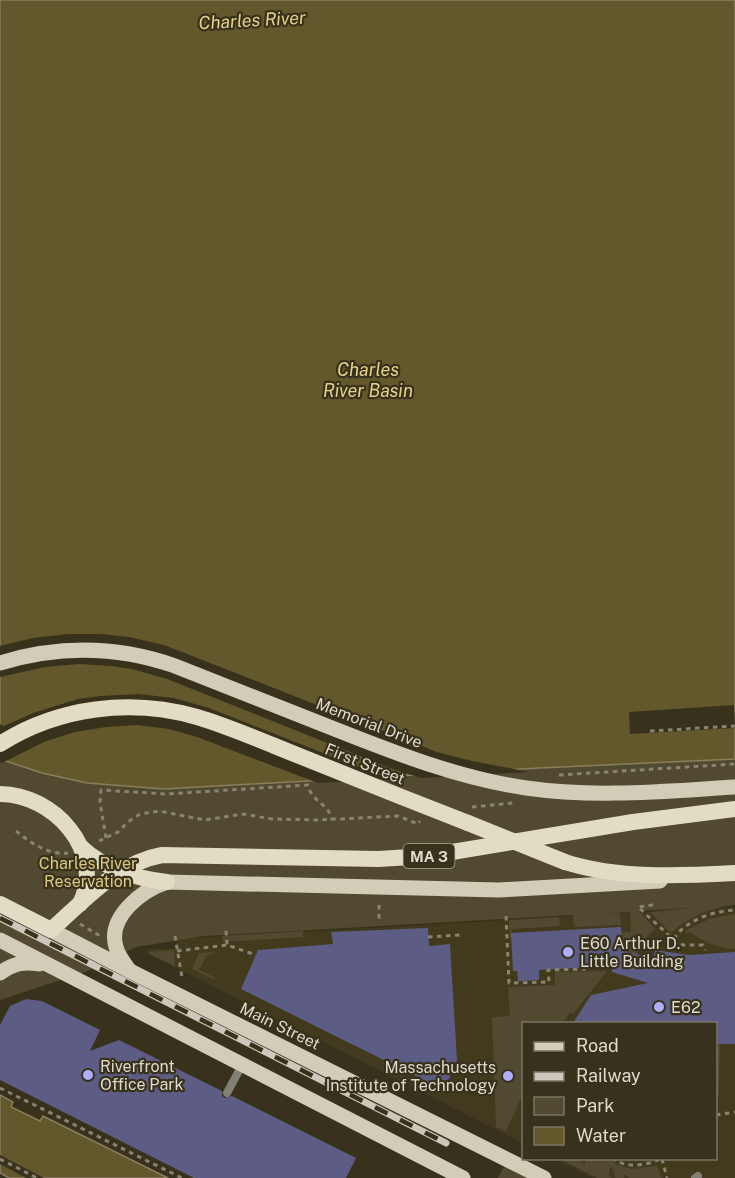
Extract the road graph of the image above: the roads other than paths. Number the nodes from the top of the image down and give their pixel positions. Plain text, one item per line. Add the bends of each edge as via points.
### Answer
1 (0, 663) edge
2 (0, 744) edge
3 (735, 787) edge
4 (0, 794) edge
5 (735, 809) edge
6 (75, 850) junction
7 (122, 870) junction
8 (728, 874) edge
9 (167, 882) junction
10 (0, 904) edge
11 (80, 905) junction
12 (51, 930) junction
13 (0, 940) edge
14 (51, 967) junction
15 (130, 971) junction
16 (0, 973) edge
17 (242, 1065) junction
18 (227, 1093) dead end
19 (463, 1178) edge
20 (544, 1178) edge

1 - 3 main road, Memorial Drive via 73,650 146,657 394,753 450,772 526,788 577,793
2 - 8 highway, First Street / MA 3, bridge via 68,715 108,708 146,707 176,712 206,719 368,784 468,816 565,862 615,872
4 - 6 highway via 24,796 49,809 68,826
5 - 7 highway, MA 3 via 428,856 378,859 173,854 150,857
6 - 7 highway
6 - 11 highway via 86,878
7 - 9 highway
7 - 11 highway, MA 3
8 - 9 main road via 615,885 499,890
9 - 15 main road via 139,897 119,921 115,946
10 - 12 highway, Main Street
11 - 12 highway, MA 3
12 - 15 main road, Main Street
13 - 14 main road
14 - 16 main road via 23,962
14 - 17 main road
15 - 20 main road, Main Street
17 - 18 lane
17 - 19 main road

